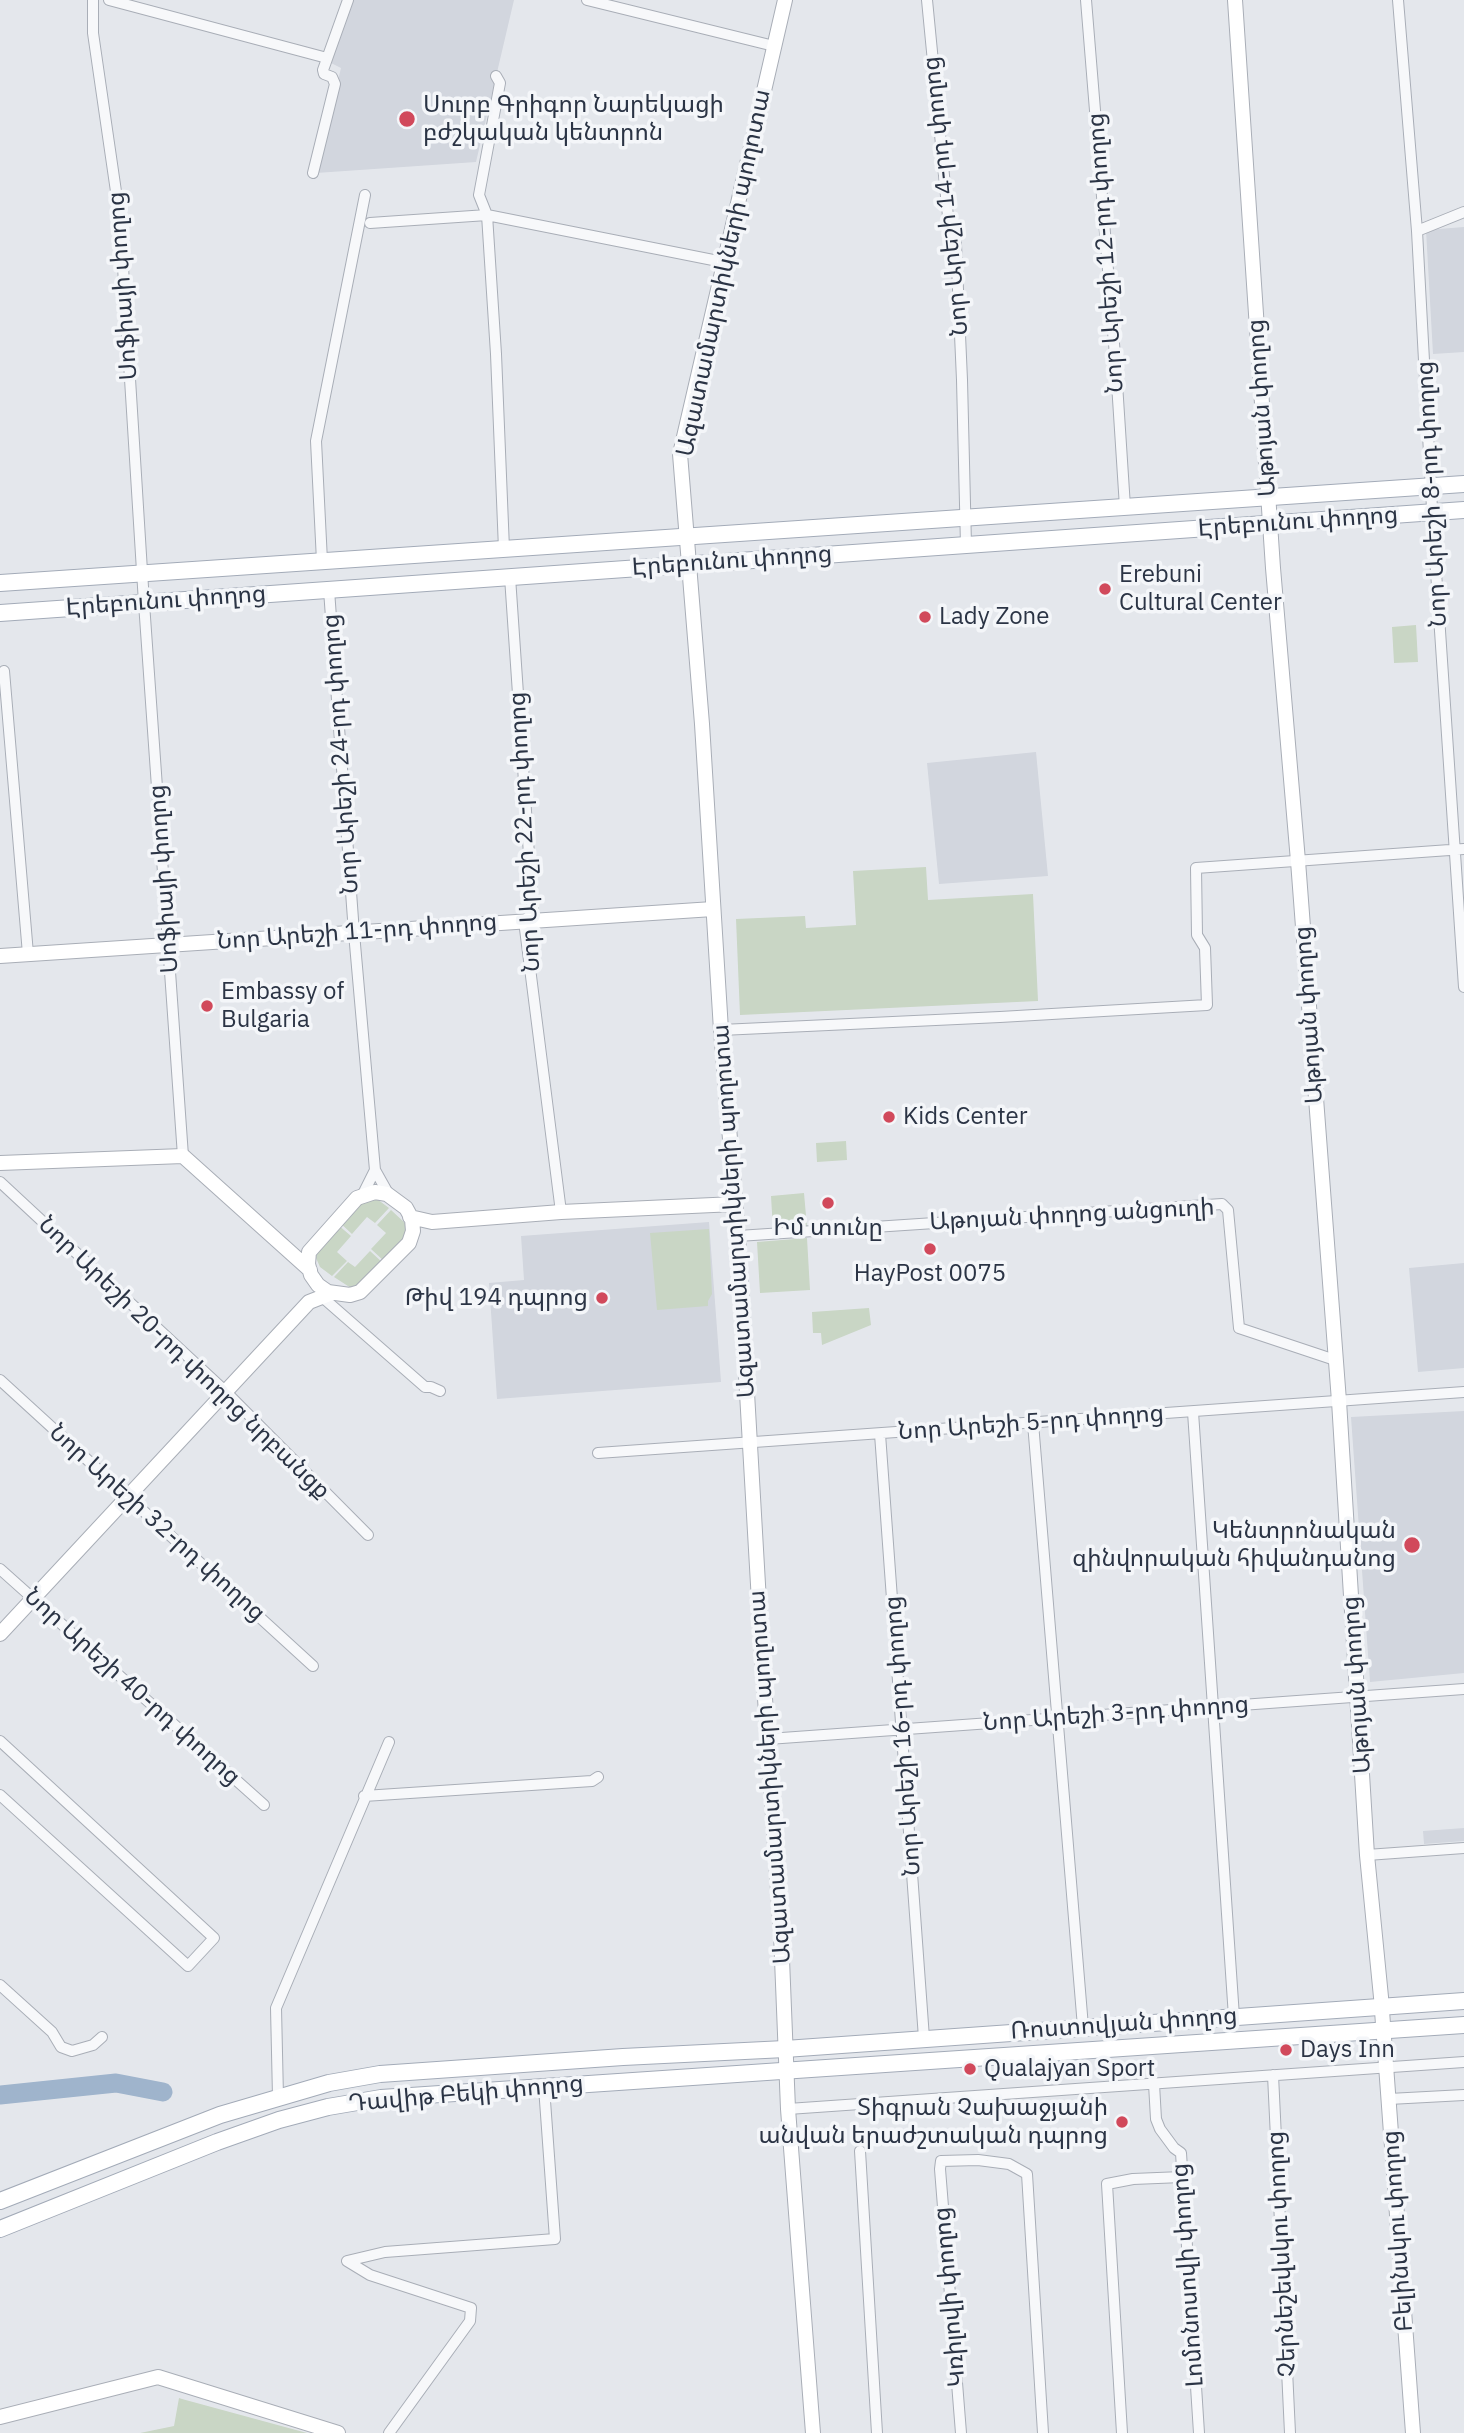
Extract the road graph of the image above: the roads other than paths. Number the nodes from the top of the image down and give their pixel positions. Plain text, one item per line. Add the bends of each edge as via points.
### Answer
1 (93, 0) edge
2 (109, 0) edge
3 (348, 0) edge
4 (587, 0) edge
5 (785, 0) edge
6 (927, 0) edge
7 (1086, 0) edge
8 (1235, 0) edge
9 (1398, 0) edge
10 (774, 46) junction
11 (327, 58) junction
12 (496, 76) dead end
13 (313, 173) dead end
14 (365, 195) dead end
15 (1464, 212) edge
16 (487, 215) junction
17 (370, 223) dead end
18 (1417, 231) junction
19 (723, 262) junction
20 (1464, 484) edge
21 (1431, 486) junction
22 (1268, 497) junction
23 (1125, 507) junction
24 (1464, 510) edge
25 (1432, 512) junction
26 (966, 518) junction
27 (1270, 523) junction
28 (687, 537) junction
29 (966, 545) junction
30 (504, 549) junction
31 (322, 561) junction
32 (689, 564) junction
33 (142, 574) junction
34 (510, 577) junction
35 (0, 583) edge
36 (329, 590) junction
37 (144, 603) junction
38 (0, 613) edge
39 (4, 671) dead end
40 (1459, 849) edge
41 (1298, 861) junction
42 (713, 908) junction
43 (524, 921) junction
44 (354, 933) junction
45 (169, 946) junction
46 (28, 954) junction
47 (0, 956) edge
48 (1464, 988) edge
49 (720, 1030) junction
50 (183, 1156) junction
51 (0, 1163) edge
52 (375, 1170) junction
53 (0, 1182) edge
54 (363, 1194) junction
55 (389, 1195) junction
56 (735, 1204) junction
57 (561, 1212) junction
58 (410, 1217) junction
59 (432, 1222) junction
60 (738, 1236) junction
61 (411, 1238) junction
62 (311, 1248) junction
63 (290, 1251) junction
64 (312, 1275) junction
65 (321, 1297) junction
66 (1335, 1360) junction
67 (0, 1380) edge
68 (440, 1391) dead end
69 (226, 1392) junction
70 (1464, 1392) edge
71 (1339, 1401) junction
72 (1193, 1412) junction
73 (1033, 1423) junction
74 (880, 1434) junction
75 (750, 1443) junction
76 (598, 1453) dead end
77 (128, 1496) junction
78 (368, 1535) dead end
79 (0, 1569) edge
80 (32, 1599) junction
81 (0, 1634) edge
82 (313, 1666) dead end
83 (1464, 1689) edge
84 (1357, 1695) junction
85 (1214, 1707) junction
86 (1059, 1718) junction
87 (903, 1730) junction
88 (768, 1739) junction
89 (0, 1741) edge
90 (389, 1742) dead end
91 (598, 1777) dead end
92 (0, 1795) edge
93 (364, 1796) junction
94 (264, 1805) dead end
95 (1464, 1848) edge
96 (1367, 1855) junction
97 (0, 1985) edge
98 (1464, 2001) edge
99 (1382, 2006) junction
100 (1234, 2017) junction
101 (1464, 2025) edge
102 (1083, 2027) junction
103 (1383, 2030) junction
104 (102, 2037) dead end
105 (924, 2038) junction
106 (785, 2049) junction
107 (1464, 2062) edge
108 (1386, 2068) junction
109 (786, 2071) junction
110 (1273, 2075) junction
111 (1154, 2084) junction
112 (544, 2087) junction
113 (1464, 2095) edge
114 (278, 2096) junction
115 (1389, 2099) junction
116 (788, 2109) junction
117 (860, 2151) dead end
118 (1182, 2178) junction
119 (0, 2201) edge
120 (0, 2229) edge
121 (0, 2417) edge
122 (338, 2433) edge
123 (389, 2433) edge
124 (813, 2433) edge
125 (877, 2433) edge
126 (961, 2433) edge
127 (1044, 2433) edge
128 (1122, 2433) edge
129 (1199, 2433) edge
130 (1290, 2433) edge
131 (1413, 2433) edge

1 - 33 street, Սոֆիայի փողոց via 93,33 120,219
2 - 11 street
3 - 11 street
4 - 10 street
5 - 10 street, Ազատամարտիկների պողոտա
6 - 26 street, Նոր Արեշի 14-րդ փողոց via 949,226 956,244
7 - 23 street, Նոր Արեշի 12-րդ փողոց
8 - 22 street, Աթոյան փողոց
9 - 18 street, Նոր Արեշի 8-րդ փողոց
10 - 19 street, Ազատամարտիկների պողոտա
11 - 13 street via 323,72 335,84
12 - 16 street via 500,83 479,195
14 - 31 street via 316,441
15 - 18 street
16 - 17 street
16 - 19 street
16 - 30 street
18 - 21 street, Նոր Արեշի 8-րդ փողոց
19 - 28 street, Ազատամարտիկների պողոտա via 680,454
20 - 21 main road, Էրեբունու փողոց
21 - 22 main road, Էրեբունու փողոց
21 - 25 street, Նոր Արեշի 8-րդ փողոց
22 - 23 main road, Էրեբունու փողոց
22 - 27 street, Աթոյան փողոց
23 - 26 main road, Էրեբունու փողոց
24 - 25 main road, Էրեբունու փողոց
25 - 27 main road, Էրեբունու փողոց
25 - 40 street, Նոր Արեշի 8-րդ փողոց
26 - 28 main road, Էրեբունու փողոց
26 - 29 street, Նոր Արեշի 14-րդ փողոց
27 - 29 main road, Էրեբունու փողոց
27 - 41 street, Աթոյան փողոց
28 - 30 main road, Էրեբունու փողոց
28 - 32 street, Ազատամարտիկների պողոտա
29 - 32 main road, Էրեբունու փողոց
30 - 31 main road, Էրեբունու փողոց
31 - 33 main road, Էրեբունու փողոց
32 - 34 main road, Էրեբունու փողոց
32 - 42 street, Ազատամարտիկների պողոտա
33 - 35 main road, Էրեբունու փողոց
33 - 37 street, Սոֆիայի փողոց
34 - 36 main road, Էրեբունու փողոց
34 - 43 street, Նոր Արեշի 22-րդ փողոց via 533,914
36 - 37 main road, Էրեբունու փողոց
36 - 44 street, Նոր Արեշի 24-րդ փողոց
37 - 38 main road, Էրեբունու փողոց
37 - 45 street, Սոֆիայի փողոց
39 - 46 street
40 - 41 street
40 - 48 street, Նոր Արեշի 8-րդ փողոց
41 - 49 street via 1196,868 1197,935 1205,948 1207,1005
41 - 66 street, Աթոյան փողոց
42 - 43 street, Նոր Արեշի 11-րդ փողոց
42 - 49 street, Ազատամարտիկների պողոտա
43 - 44 street, Նոր Արեշի 11-րդ փողոց
43 - 57 street, Նոր Արեշի 22-րդ փողոց
44 - 45 street, Նոր Արեշի 11-րդ փողոց
44 - 52 street, Նոր Արեշի 24-րդ փողոց
45 - 46 street, Նոր Արեշի 11-րդ փողոց
45 - 50 street, Սոֆիայի փողոց
46 - 47 street, Նոր Արեշի 11-րդ փողոց
49 - 56 street, Ազատամարտիկների պողոտա
50 - 51 street
50 - 63 street
52 - 54 street
52 - 55 street, Նոր Արեշի 24-րդ փողոց
53 - 69 street, Նոր Արեշի 20-րդ փողոց նրբանցք
54 - 55 street
54 - 62 street
55 - 58 street
56 - 57 street
56 - 60 street, Ազատամարտիկների պողոտա
57 - 59 street
58 - 59 street
58 - 61 street
59 - 61 street
60 - 66 street, Աթոյան փողոց անցուղի via 1222,1204 1228,1210 1239,1328
60 - 75 street, Ազատամարտիկների պողոտա
61 - 65 street via 360,1292
62 - 63 street
62 - 64 street via 308,1264
63 - 64 street
64 - 65 street
65 - 68 street via 425,1387
65 - 69 street
66 - 71 street, Աթոյան փողոց
67 - 77 street, Նոր Արեշի 32-րդ փողոց
69 - 77 street
69 - 78 street, Նոր Արեշի 20-րդ փողոց նրբանցք
70 - 71 street, Նոր Արեշի 5-րդ փողոց
71 - 72 street, Նոր Արեշի 5-րդ փողոց
71 - 84 street, Աթոյան փողոց
72 - 73 street, Նոր Արեշի 5-րդ փողոց
72 - 85 street
73 - 74 street, Նոր Արեշի 5-րդ փողոց
73 - 86 street
74 - 75 street, Նոր Արեշի 5-րդ փողոց
74 - 87 street, Նոր Արեշի 16-րդ փողոց
75 - 76 street, Նոր Արեշի 5-րդ փողոց
75 - 88 street, Ազատամարտիկների պողոտա
77 - 80 street
77 - 82 street, Նոր Արեշի 32-րդ փողոց
79 - 80 street, Նոր Արեշի 40-րդ փողոց
80 - 81 street
80 - 94 street, Նոր Արեշի 40-րդ փողոց
83 - 84 street, Նոր Արեշի 3-րդ փողոց
84 - 85 street, Նոր Արեշի 3-րդ փողոց
84 - 96 street, Աթոյան փողոց
85 - 86 street, Նոր Արեշի 3-րդ փողոց
85 - 100 street
86 - 87 street, Նոր Արեշի 3-րդ փողոց
86 - 102 street
87 - 88 street, Նոր Արեշի 3-րդ փողոց
87 - 105 street, Նոր Արեշի 16-րդ փողոց
88 - 106 street, Ազատամարտիկների պողոտա
89 - 92 street via 214,1938 188,1966
90 - 93 street
91 - 93 street via 593,1781
93 - 114 street via 276,2008
95 - 96 street
96 - 99 street, Աթոյան փողոց
97 - 104 street via 52,2032 61,2047 72,2051
98 - 99 main road, Ռոստովյան փողոց
99 - 100 main road, Ռոստովյան փողոց
99 - 103 street, Աթոյան փողոց
100 - 102 main road, Ռոստովյան փողոց
101 - 103 main road, Ռոստովյան փողոց
102 - 105 main road, Ռոստովյան փողոց
103 - 108 street, Բելինսկու փողոց
103 - 109 main road, Ռոստովյան փողոց
105 - 106 main road, Ռոստովյան փողոց
106 - 109 street, Ազատամարտիկների պողոտա
106 - 114 main road, Դավիթ Բեկի փողոց via 380,2074
107 - 108 street
108 - 110 street
108 - 115 street, Բելինսկու փողոց
109 - 112 main road, Դավիթ Բեկի փողոց
109 - 116 street, Ազատամարտիկների պողոտա
110 - 111 street
110 - 130 street, Չերնեշեվսկու փողոց
111 - 116 street
111 - 118 street, Լոմոնոսովի փողոց via 1156,2119 1165,2137 1181,2152
112 - 120 main road, Դավիթ Բեկի փողոց via 328,2106 217,2142
112 - 123 street via 555,2239 385,2252 346,2262 370,2275 471,2308 470,2321
113 - 115 street
114 - 119 main road, Դավիթ Բեկի փողոց
115 - 131 street, Բելինսկու փողոց
116 - 124 street, Ազատամարտիկների պողոտա
117 - 125 street
118 - 128 street via 1107,2184
118 - 129 street, Լոմոնոսովի փողոց
121 - 122 street via 159,2376
126 - 127 street, Կռիլովի փողոց via 940,2169 941,2161 978,2160 1009,2164 1027,2174

